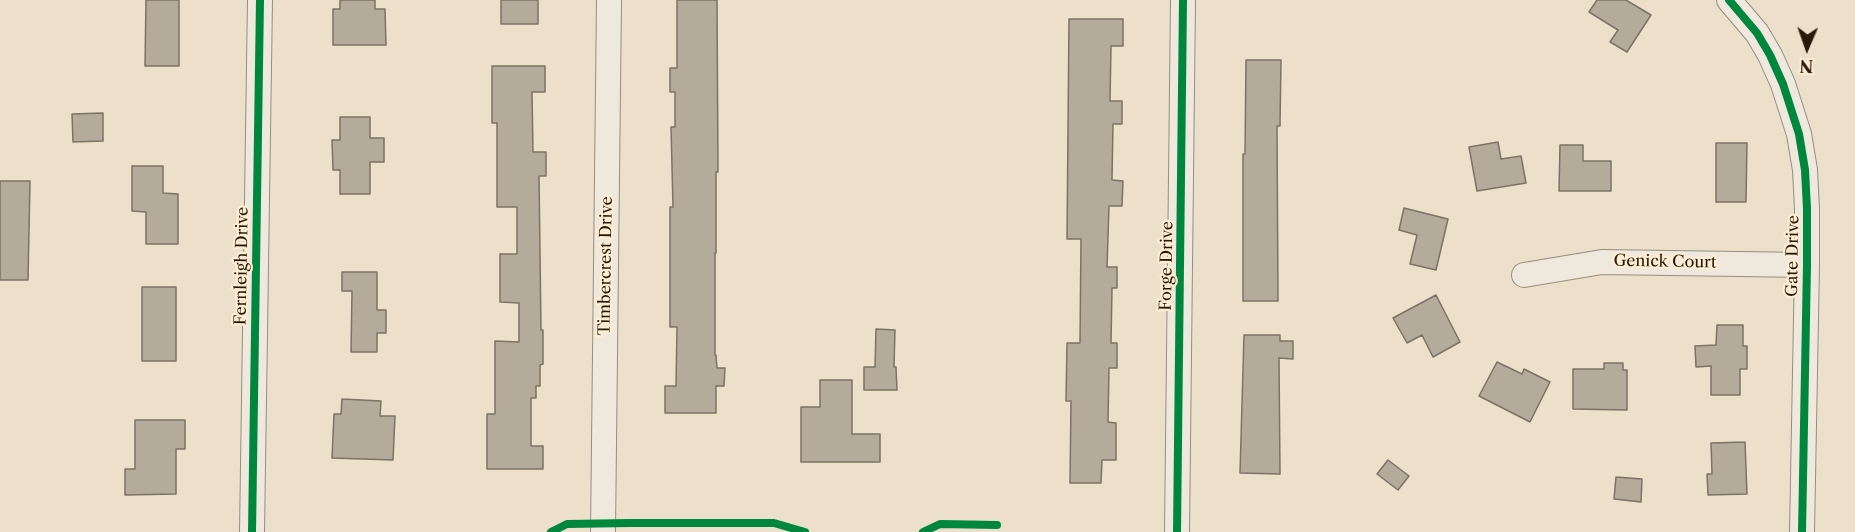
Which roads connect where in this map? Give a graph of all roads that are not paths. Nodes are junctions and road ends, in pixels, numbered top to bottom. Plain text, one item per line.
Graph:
1 (260, 0) edge
2 (609, 0) edge
3 (1183, 0) edge
4 (1737, 3) edge
5 (1808, 265) junction
6 (1524, 275) dead end
7 (252, 532) edge
8 (603, 532) edge
9 (1177, 532) edge
10 (1802, 532) edge

1 - 7 street, Fernleigh Drive
2 - 8 street, Timbercrest Drive
3 - 9 street, Forge Drive
4 - 5 street, Gate Drive
5 - 6 street, Genick Court
5 - 10 street, Gate Drive

